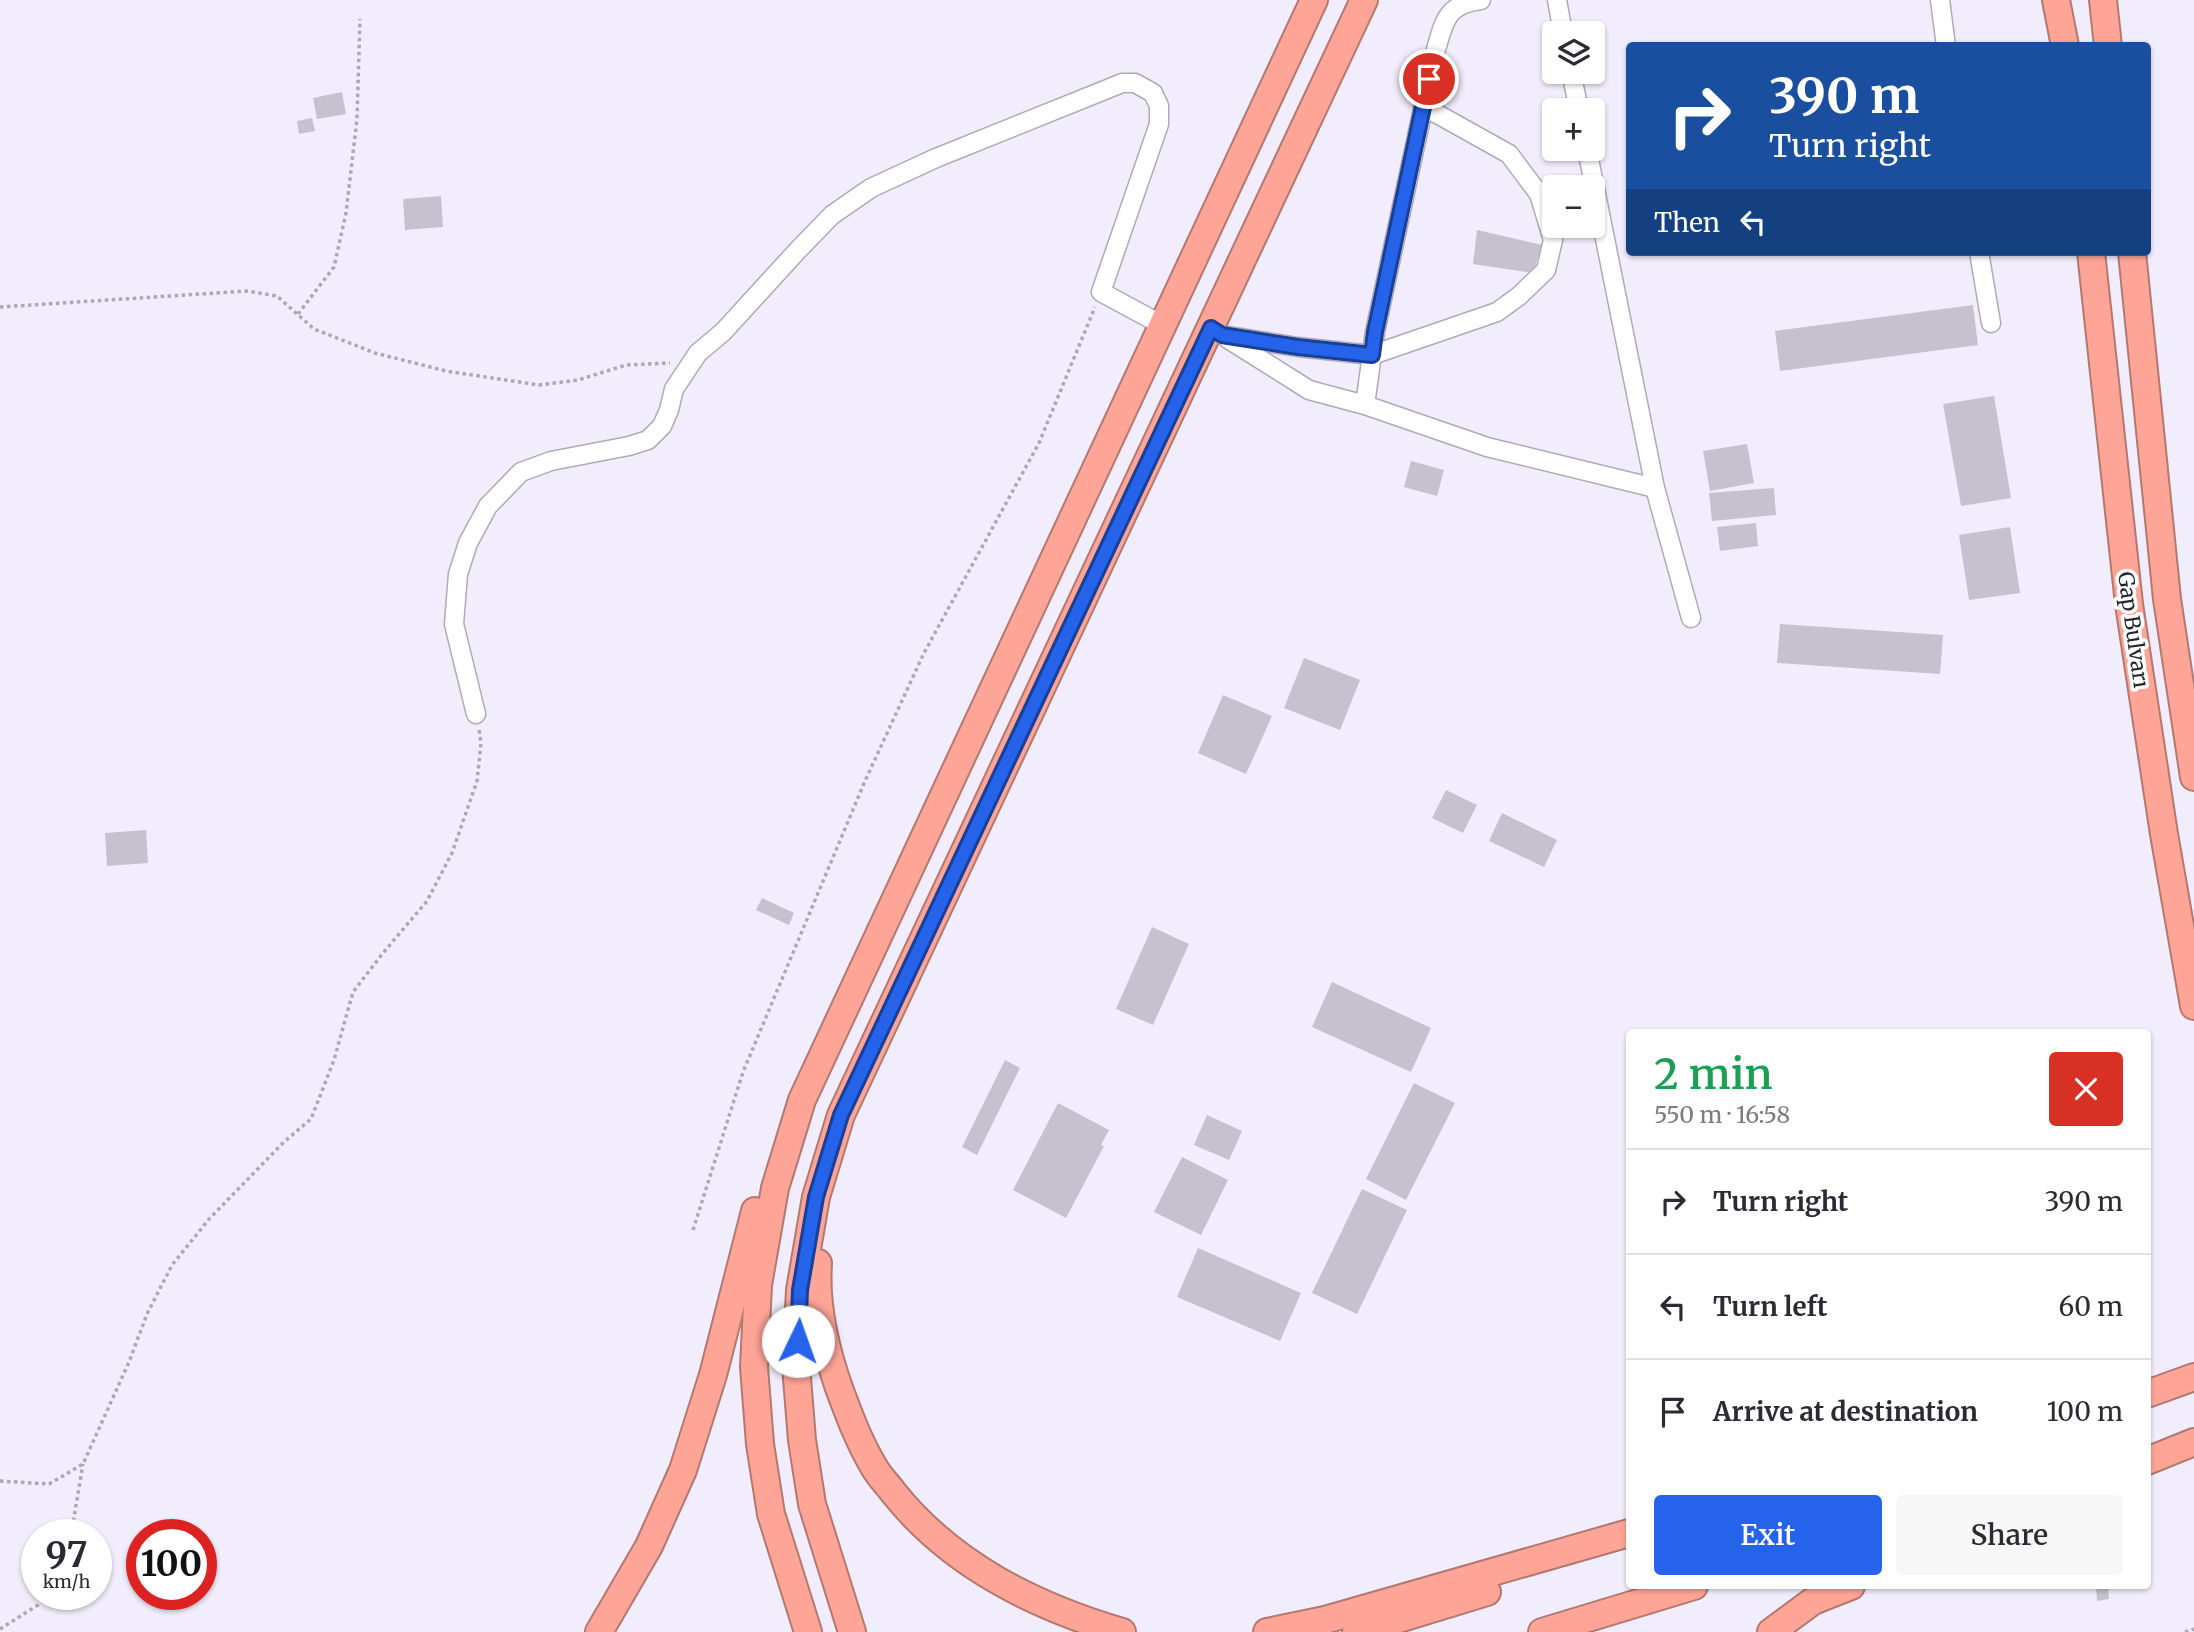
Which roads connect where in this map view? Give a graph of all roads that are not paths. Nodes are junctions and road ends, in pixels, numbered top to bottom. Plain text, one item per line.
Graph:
1 (1313, 0) edge
2 (1364, 0) edge
3 (1370, 0) edge
4 (1481, 0) edge
5 (1556, 0) edge
6 (1940, 0) edge
7 (2056, 0) edge
8 (2062, 0) edge
9 (2103, 0) edge
10 (2109, 0) edge
11 (1560, 21) edge
12 (1945, 42) edge
13 (2065, 42) edge
14 (2066, 42) edge
15 (2109, 42) edge
16 (2110, 42) edge
17 (1331, 72) junction
18 (1423, 106) junction
19 (1589, 161) edge
20 (1980, 256) edge
21 (2091, 256) edge
22 (2132, 256) edge
23 (1991, 323) dead end
24 (1163, 325) junction
25 (1216, 331) junction
26 (1372, 355) junction
27 (1365, 405) junction
28 (1655, 488) junction
29 (1691, 618) dead end
30 (476, 714) road end
31 (2194, 777) edge
32 (865, 964) junction
33 (903, 981) junction
34 (2194, 1006) edge
35 (2194, 1377) edge
36 (2152, 1392) edge
37 (2194, 1442) edge
38 (2151, 1459) edge
39 (1626, 1534) edge
40 (1626, 1550) edge
41 (1684, 1589) edge
42 (1843, 1589) edge
43 (599, 1632) edge
44 (808, 1632) edge
45 (852, 1632) edge
46 (1122, 1632) edge
47 (1267, 1632) edge
48 (1356, 1632) edge
49 (1542, 1632) edge
50 (1771, 1632) edge

1 - 24 highway
2 - 17 highway
3 - 17 highway
4 - 18 street
5 - 11 street
6 - 12 street
7 - 13 highway
8 - 14 highway
9 - 15 highway
10 - 16 highway
17 - 25 highway
18 - 26 street
18 - 26 street
19 - 28 street
20 - 23 street
21 - 34 highway, Gap Bulvarı
22 - 31 highway, Gap Bulvarı
24 - 30 street
24 - 32 highway
25 - 26 street
25 - 27 street
25 - 33 highway
26 - 27 street
27 - 28 street
28 - 29 street
32 - 43 highway
32 - 44 highway
33 - 45 highway
33 - 46 highway
35 - 36 highway
37 - 38 highway
39 - 47 highway
40 - 48 highway
41 - 49 highway
42 - 50 highway

